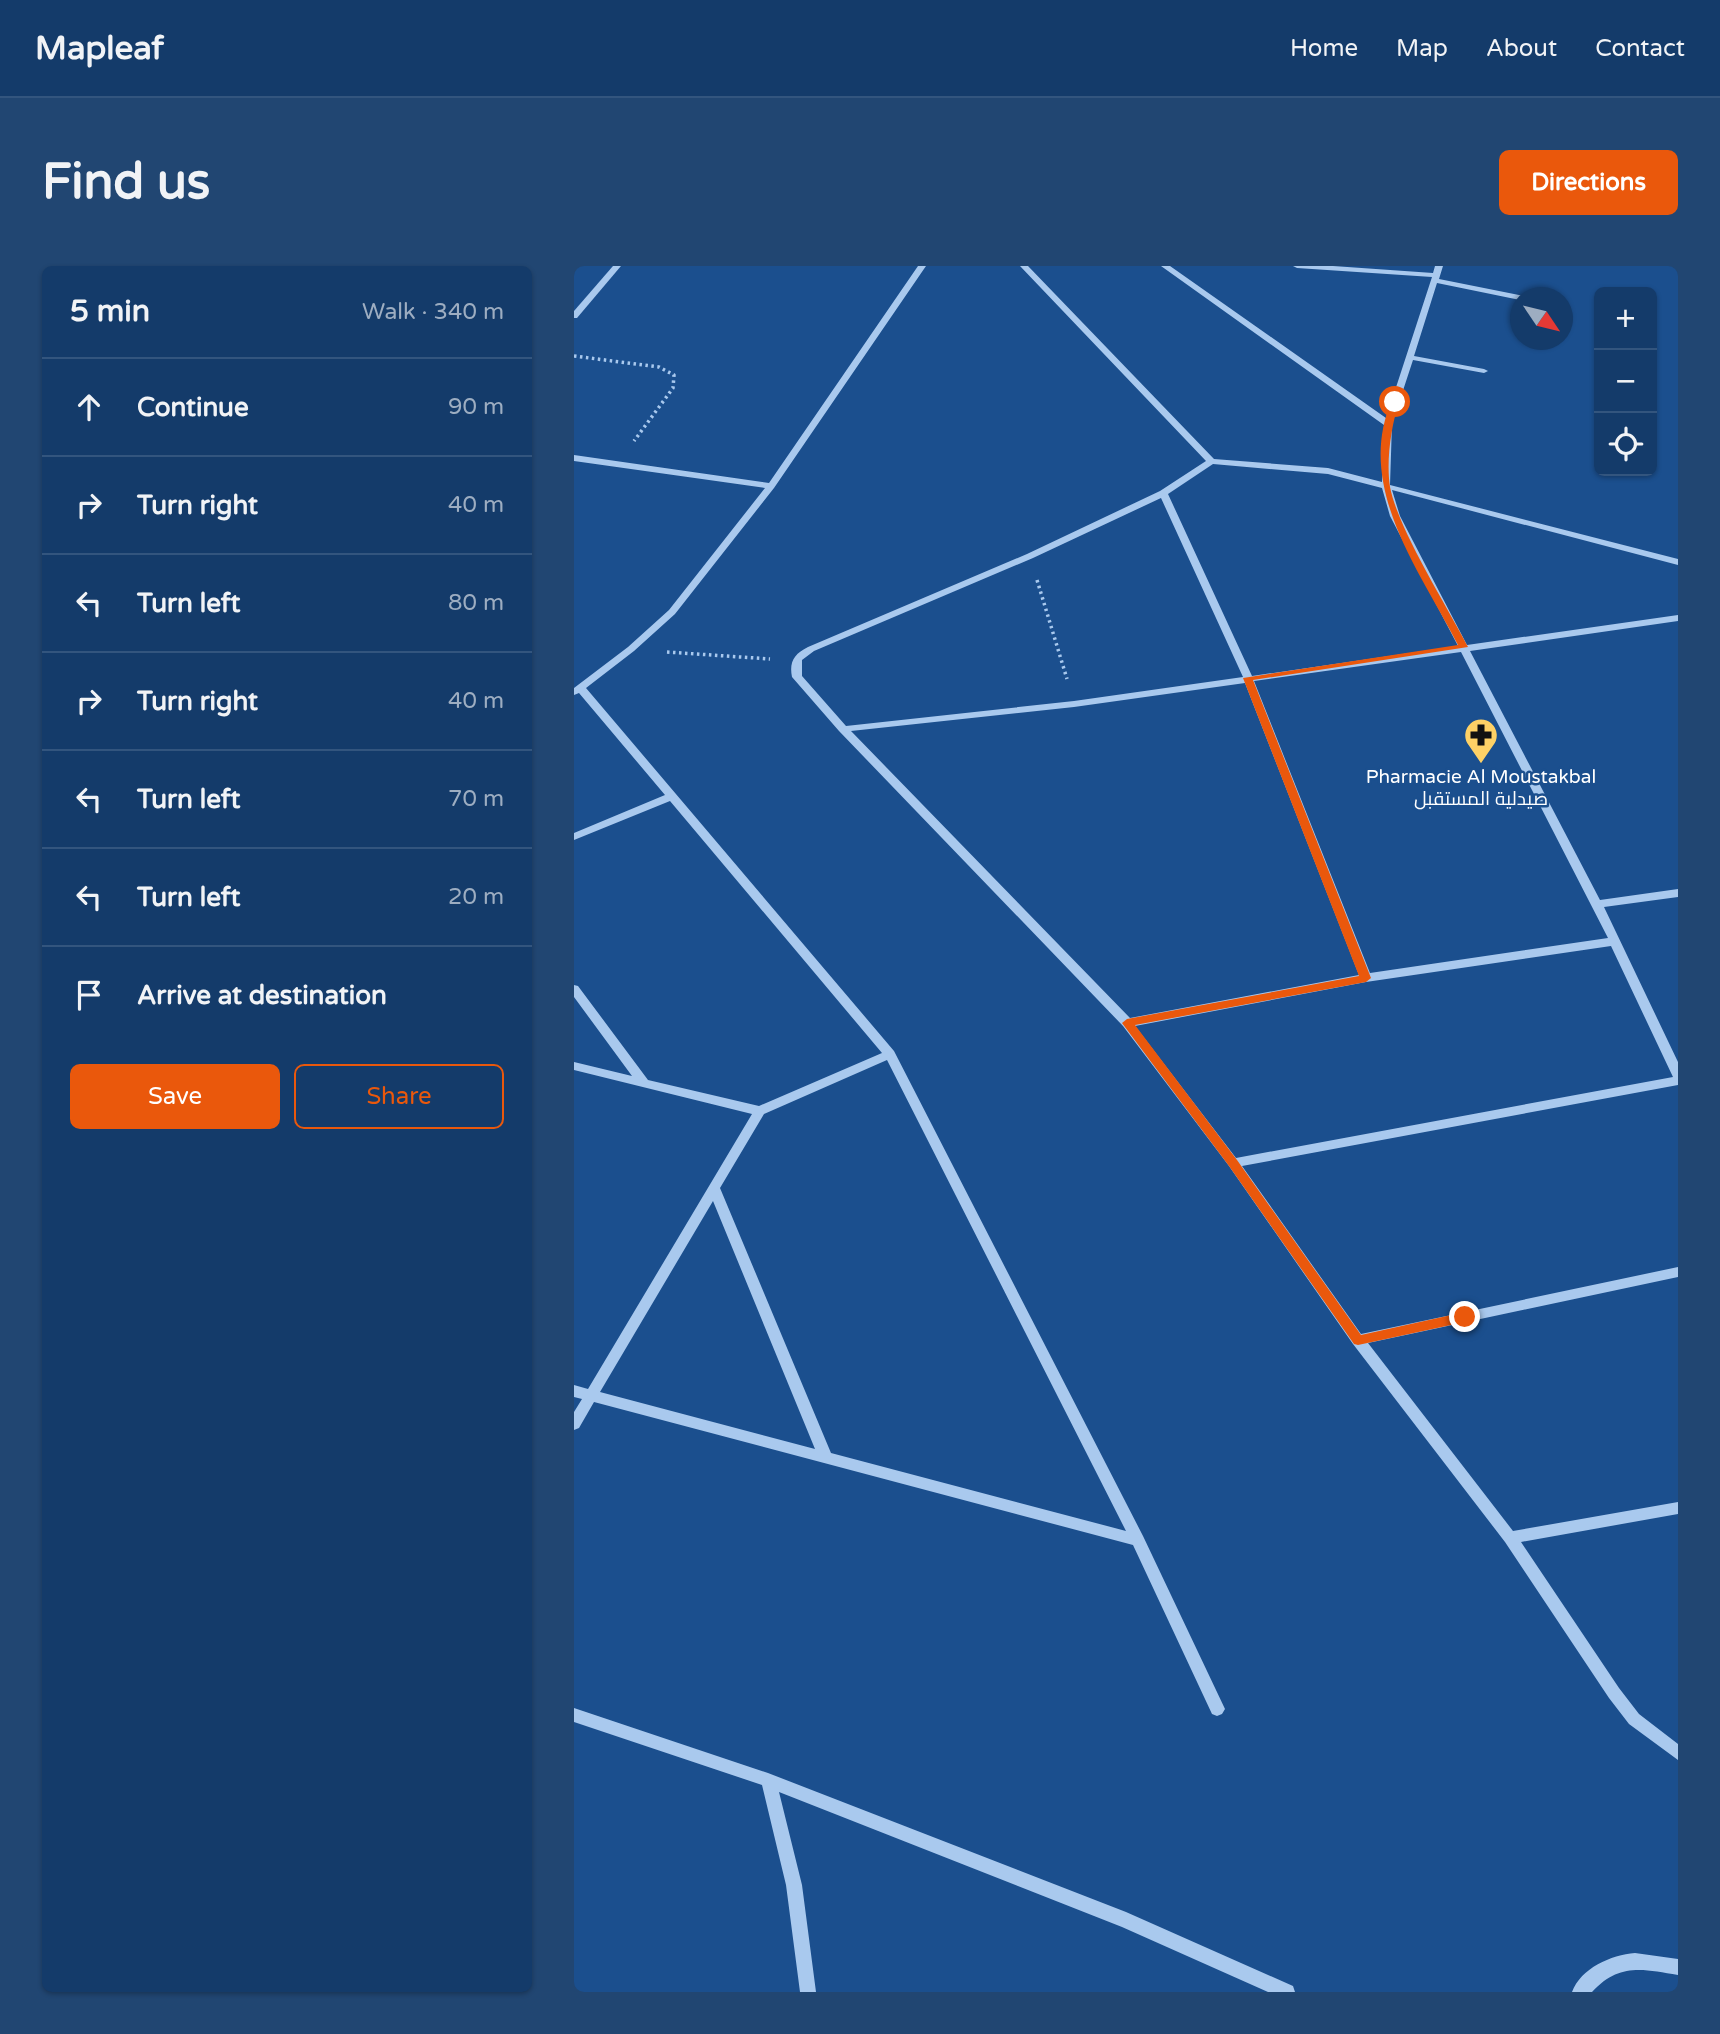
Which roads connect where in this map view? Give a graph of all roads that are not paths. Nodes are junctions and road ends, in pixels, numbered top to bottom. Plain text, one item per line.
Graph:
1 (617, 266) edge
2 (922, 266) edge
3 (1024, 266) edge
4 (1165, 266) edge
5 (1297, 266) edge
6 (1436, 273) edge
7 (1510, 295) edge
8 (574, 316) edge
9 (1409, 357) junction
10 (1484, 371) dead end
11 (1388, 424) junction
12 (574, 458) edge
13 (1211, 461) junction
14 (771, 486) junction
15 (1386, 486) junction
16 (1163, 493) junction
17 (1678, 562) edge
18 (1678, 618) edge
19 (1464, 647) junction
20 (1248, 678) junction
21 (578, 691) edge
22 (843, 729) junction
23 (672, 796) junction
24 (574, 837) edge
25 (1678, 893) edge
26 (1597, 904) junction
27 (1616, 942) junction
28 (1366, 978) junction
29 (574, 989) edge
30 (1127, 1023) junction
31 (890, 1054) junction
32 (574, 1066) edge
33 (1678, 1075) edge
34 (1678, 1081) edge
35 (644, 1083) junction
36 (760, 1111) junction
37 (1233, 1163) junction
38 (714, 1188) junction
39 (1678, 1272) edge
40 (1358, 1340) junction
41 (574, 1391) edge
42 (591, 1395) junction
43 (574, 1424) edge
44 (826, 1458) junction
45 (1678, 1508) edge
46 (1510, 1538) junction
47 (1138, 1540) junction
48 (1217, 1709) dead end
49 (574, 1714) edge
50 (1678, 1753) edge
51 (768, 1780) junction
52 (1678, 1967) edge
53 (808, 1992) edge
54 (1287, 1992) edge
55 (1580, 1992) edge

1 - 8 street
2 - 14 street
3 - 13 street
4 - 11 street
5 - 6 street
6 - 7 street
6 - 9 street
9 - 10 street
9 - 11 street
11 - 15 street
12 - 14 street
13 - 15 street
13 - 16 street
14 - 21 street
15 - 17 street
15 - 19 street
16 - 20 street
16 - 22 street
18 - 19 street
19 - 20 street
19 - 26 street
20 - 22 street
20 - 28 street
21 - 23 street
22 - 30 street
23 - 24 street
23 - 31 street
25 - 26 street
26 - 27 street
27 - 28 street
27 - 33 street
28 - 30 street
29 - 35 street
30 - 37 street
31 - 36 street
31 - 47 street
32 - 35 street
34 - 37 street
35 - 36 street
36 - 38 street
37 - 40 street
38 - 42 street
38 - 44 street
39 - 40 street
40 - 46 street
41 - 42 street
42 - 43 street
42 - 44 street
44 - 47 street
45 - 46 street
46 - 50 street
47 - 48 street
49 - 51 street
51 - 53 street
51 - 54 street
52 - 55 street

